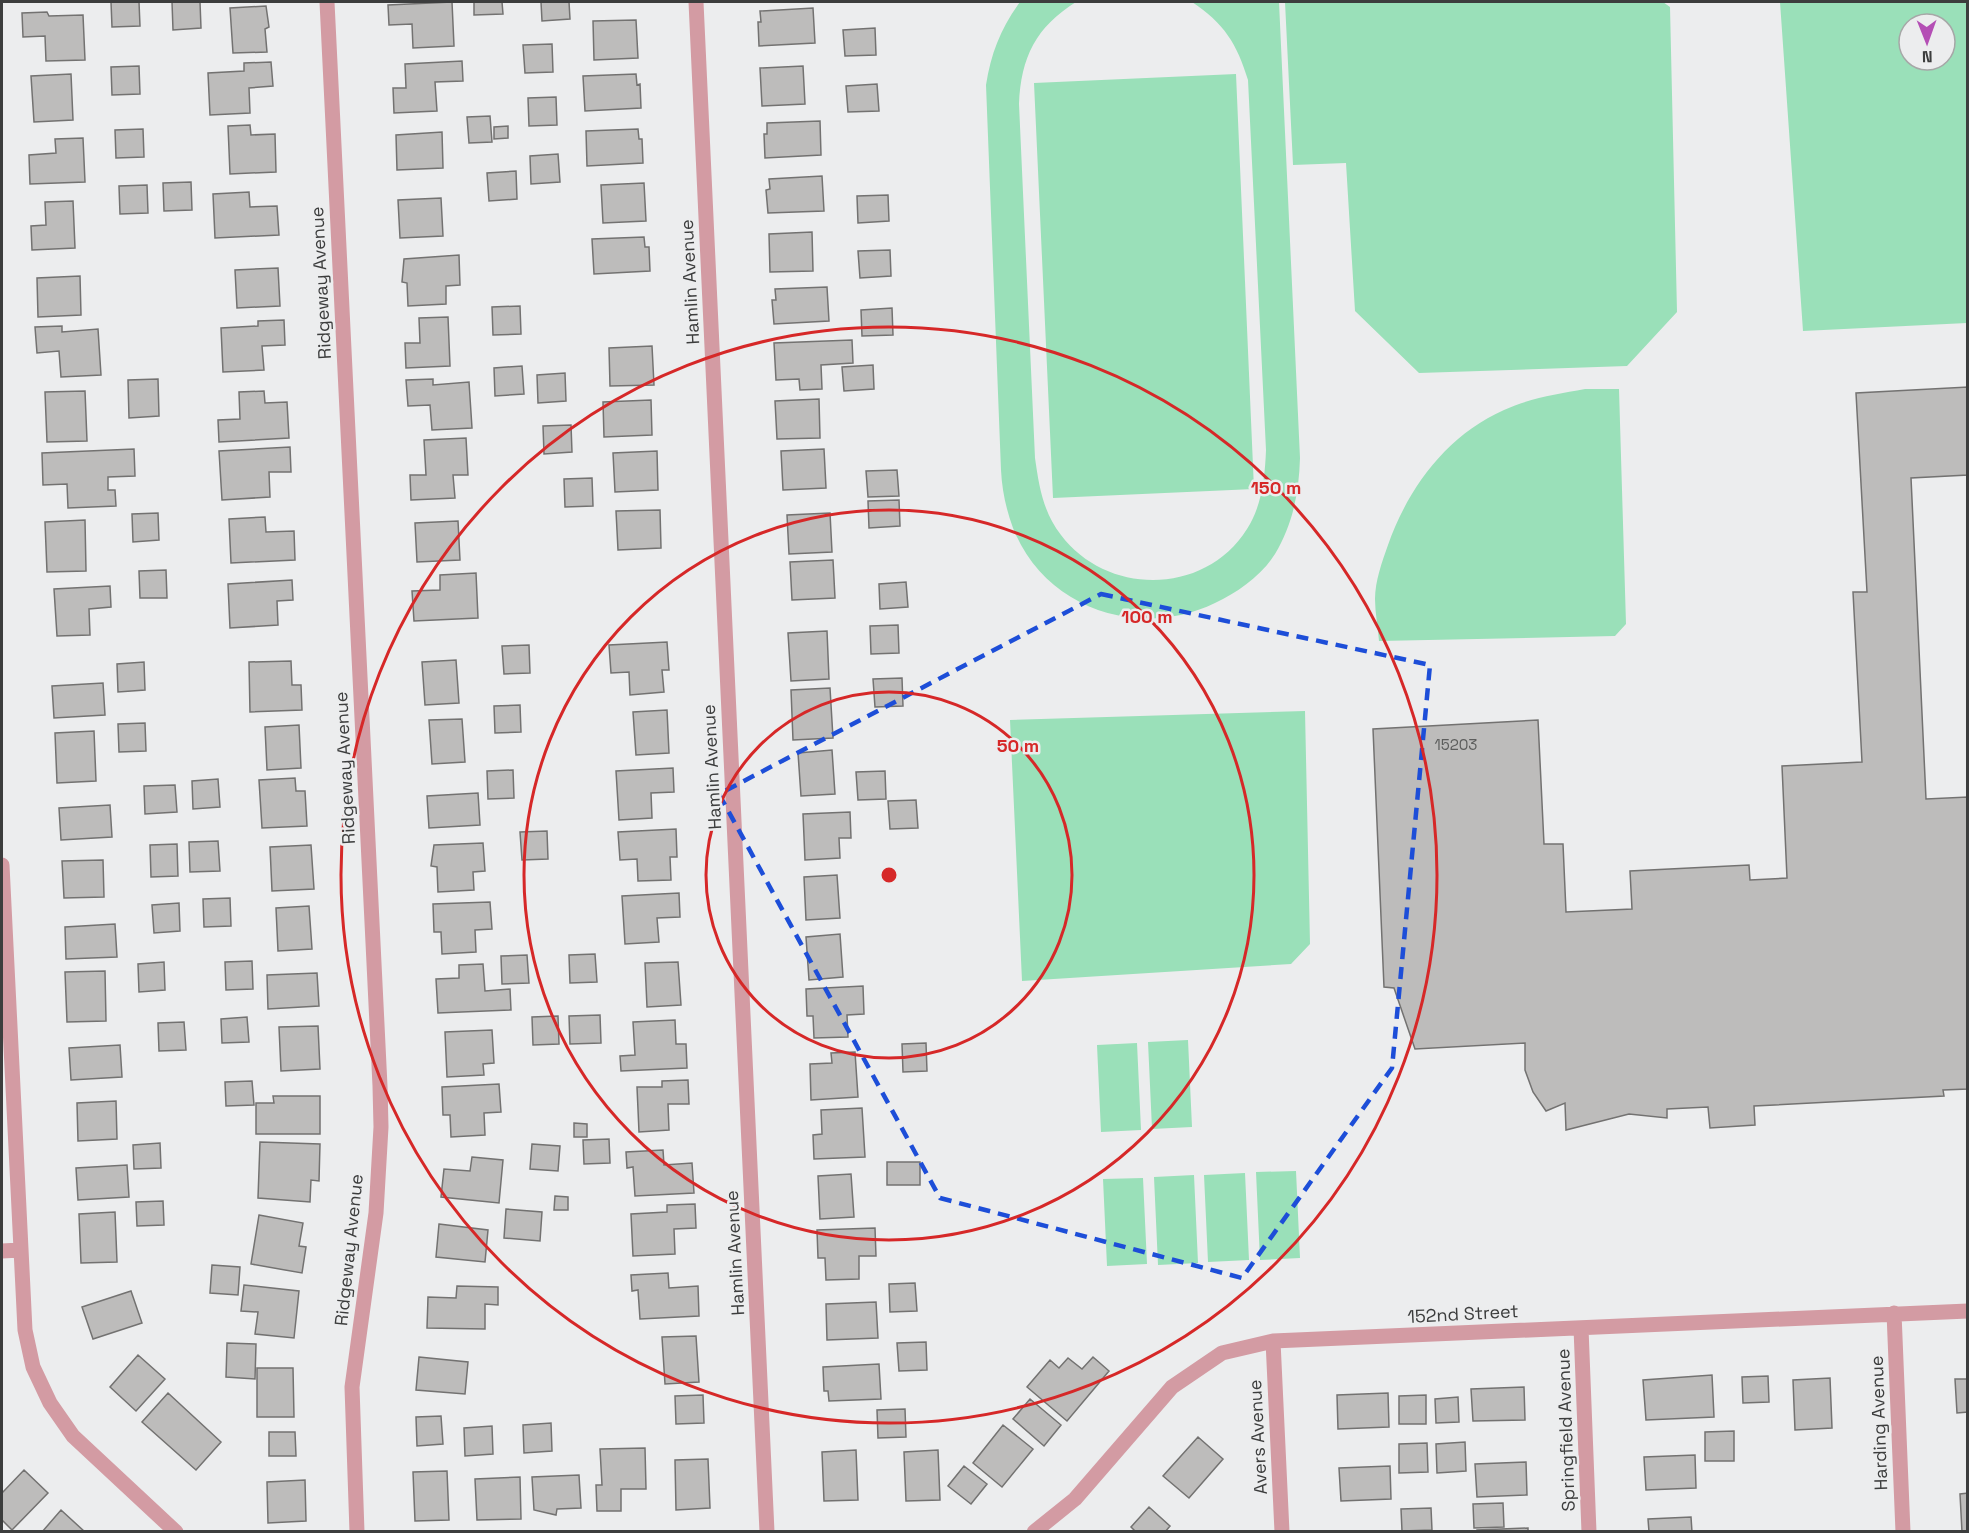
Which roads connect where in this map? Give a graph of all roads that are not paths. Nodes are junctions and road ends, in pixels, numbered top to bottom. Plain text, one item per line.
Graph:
1 (327, 2) edge
2 (696, 2) edge
3 (2, 865) edge
4 (20, 1250) junction
5 (2, 1251) edge
6 (1968, 1311) edge
7 (1894, 1313) junction
8 (1581, 1328) junction
9 (1273, 1341) junction
10 (176, 1532) edge
11 (357, 1532) edge
12 (767, 1532) edge
13 (1034, 1532) edge
14 (1282, 1532) edge
15 (1589, 1532) edge
16 (1903, 1532) edge

1 - 11 street, Ridgeway Avenue
2 - 12 street, Hamlin Avenue
3 - 4 street
4 - 5 street
4 - 10 street
6 - 7 street, 152nd Street
7 - 8 street, 152nd Street
7 - 16 street, Harding Avenue
8 - 9 street, 152nd Street
8 - 15 street, Springfield Avenue
9 - 13 street, 152nd Street
9 - 14 street, Avers Avenue

